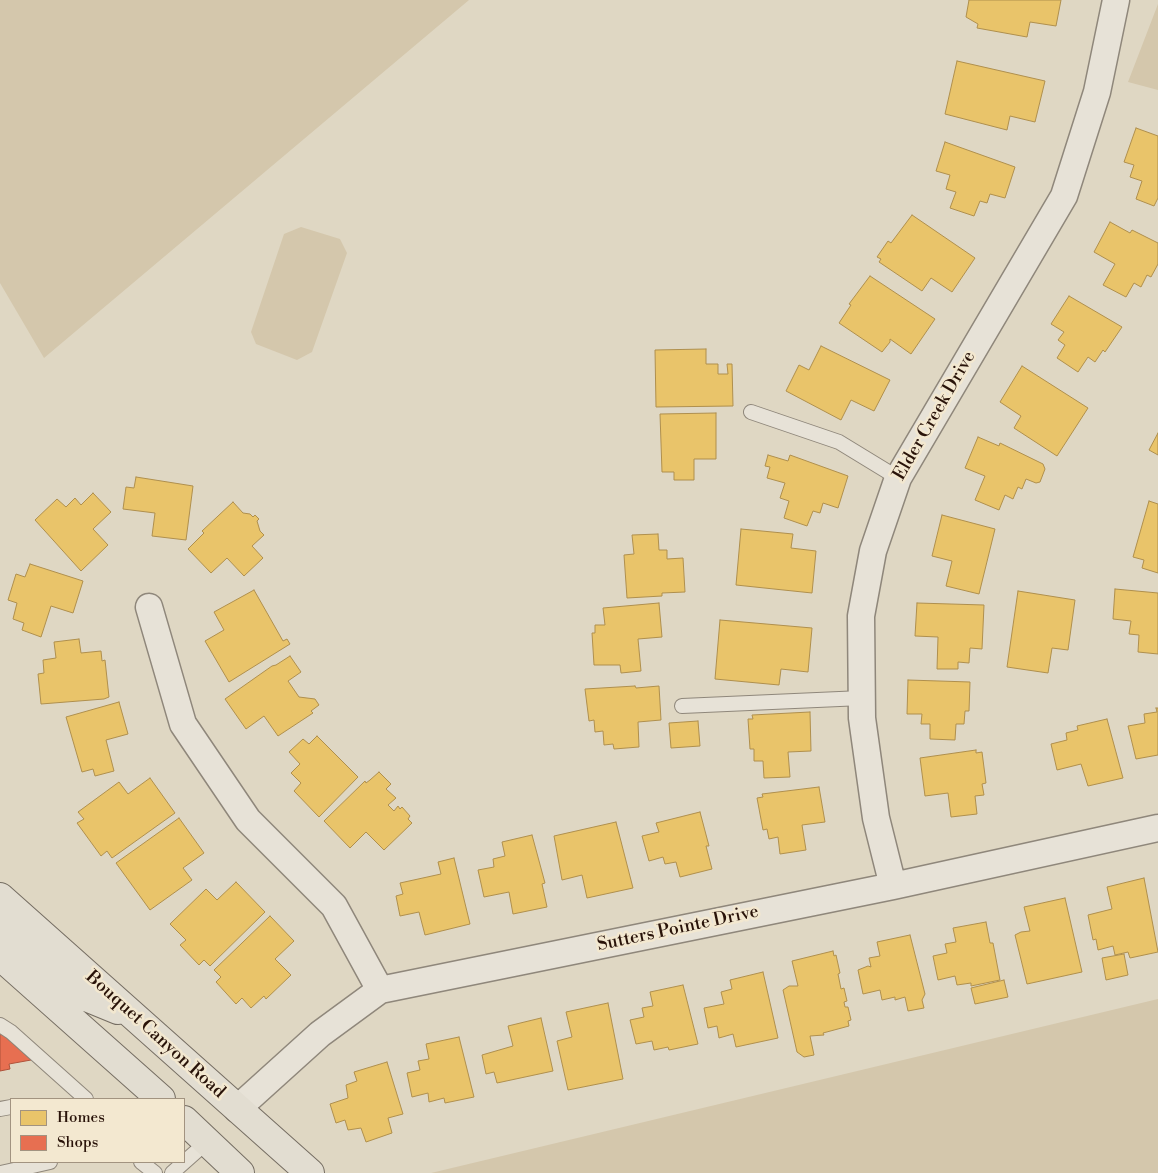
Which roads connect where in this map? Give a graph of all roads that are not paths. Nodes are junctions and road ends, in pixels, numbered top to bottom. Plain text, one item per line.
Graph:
1 (1116, 0) edge
2 (751, 412) dead end
3 (898, 478) junction
4 (149, 606) dead end
5 (862, 698) junction
6 (682, 706) dead end
7 (1158, 828) edge
8 (893, 886) junction
9 (0, 897) edge
10 (0, 925) edge
11 (0, 956) edge
12 (380, 990) junction
13 (135, 1017) junction
14 (0, 1025) edge
15 (85, 1098) edge
16 (160, 1098) edge
17 (237, 1109) junction
18 (185, 1121) edge
19 (208, 1141) junction
20 (185, 1161) edge
21 (46, 1163) edge
22 (142, 1163) edge
23 (183, 1163) edge
24 (1, 1173) edge
25 (155, 1173) edge
26 (172, 1173) edge
27 (240, 1173) edge
28 (310, 1173) edge

1 - 3 street, Elder Creek Drive
2 - 3 lane
3 - 5 street, Elder Creek Drive
4 - 12 street
5 - 6 lane
5 - 8 street, Elder Creek Drive
7 - 8 street, Sutters Pointe Drive
8 - 12 street, Sutters Pointe Drive
9 - 13 main road, Bouquet Canyon Road
10 - 13 main road
11 - 16 main road
12 - 17 street, Sutters Pointe Drive
13 - 17 main road, Bouquet Canyon Road
14 - 15 lane
17 - 19 main road
17 - 28 main road, Bouquet Canyon Road
18 - 19 main road
19 - 20 lane
19 - 27 main road
21 - 24 lane
22 - 25 lane
23 - 26 lane

